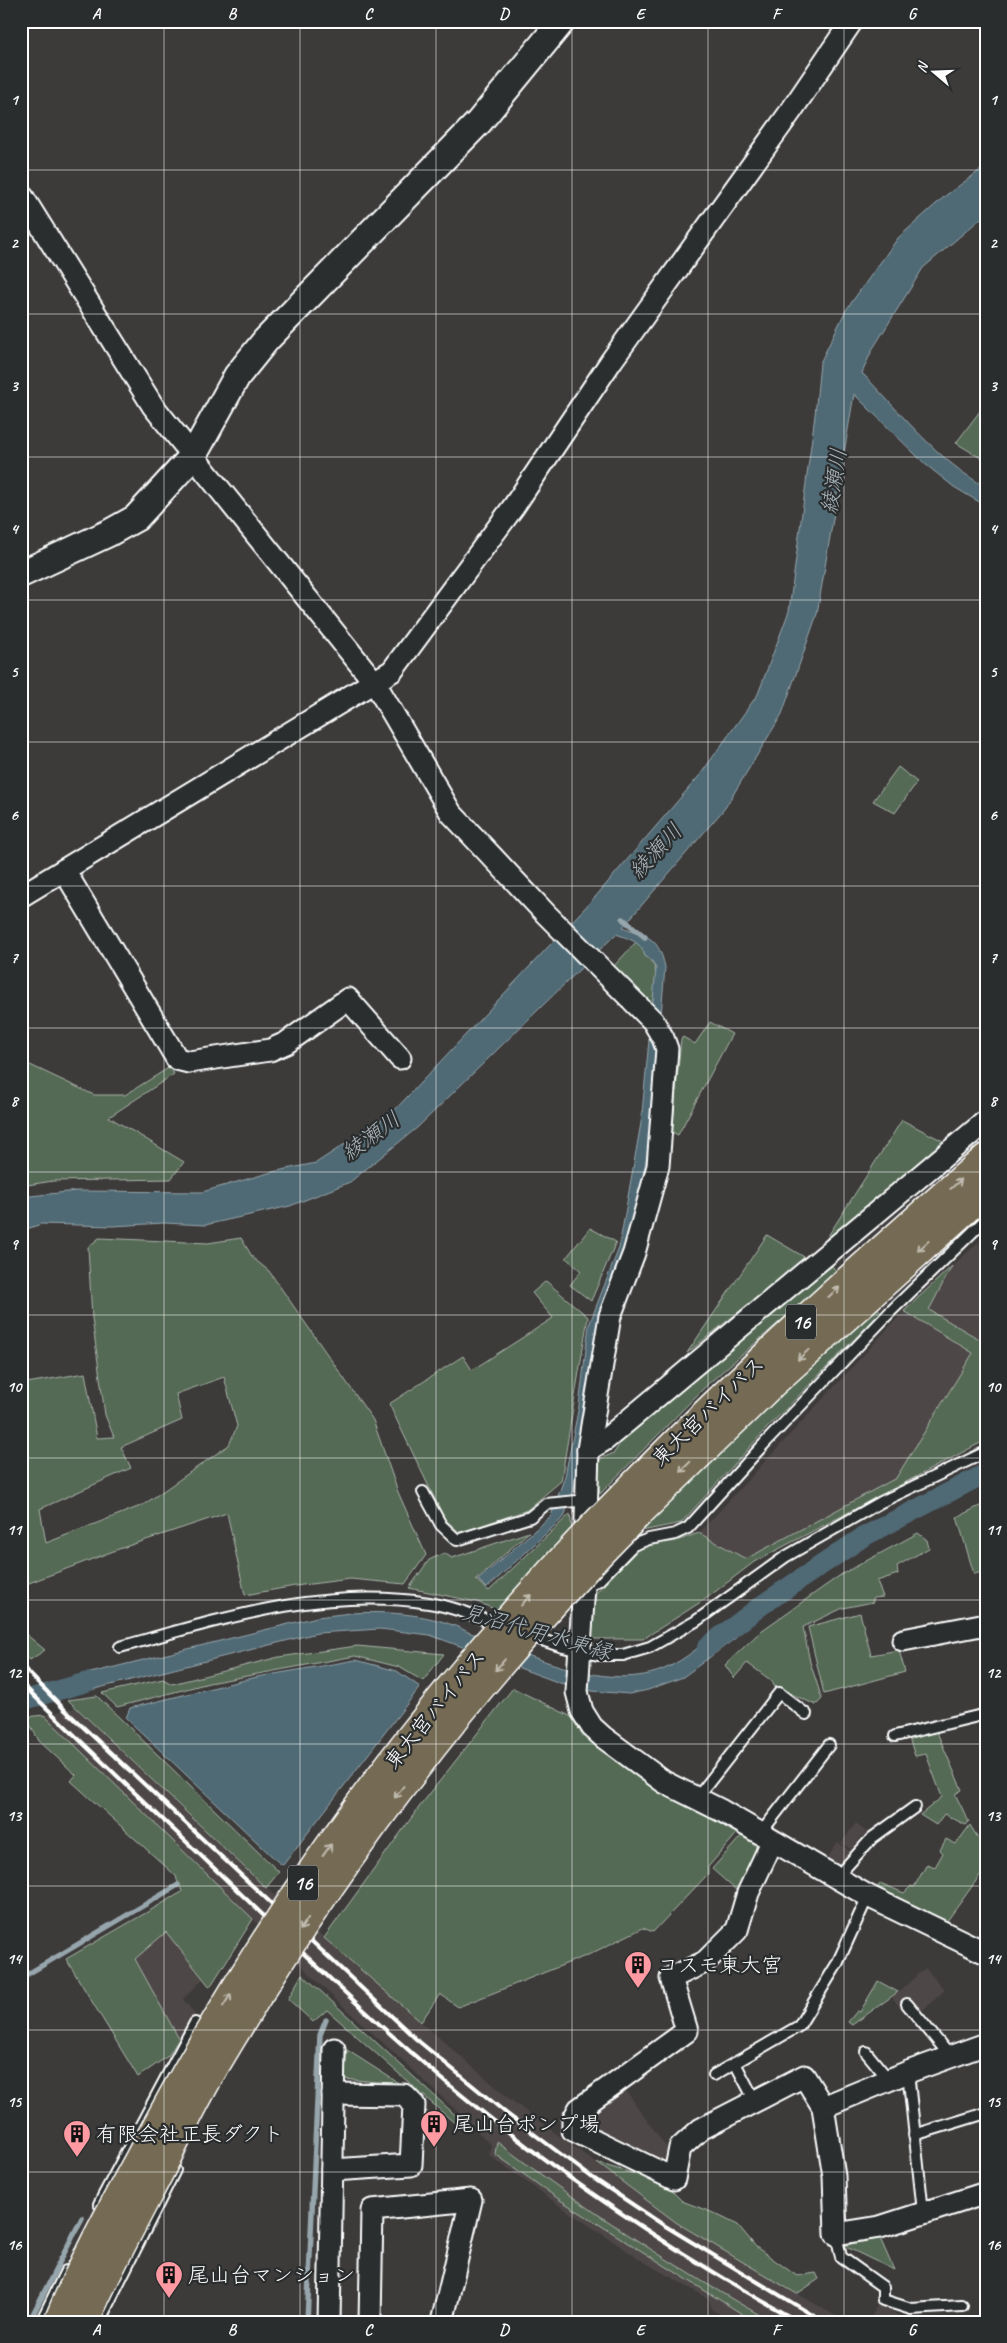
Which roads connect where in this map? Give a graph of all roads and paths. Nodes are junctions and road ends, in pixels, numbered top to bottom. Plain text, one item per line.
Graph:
1 (562, 21) edge
2 (852, 21) edge
3 (21, 194) edge
4 (193, 456) junction
5 (21, 574) edge
6 (375, 683) junction
7 (64, 870) junction
8 (21, 896) edge
9 (400, 1058) dead end
10 (986, 1121) edge
11 (986, 1158) edge
12 (986, 1190) edge
13 (986, 1219) edge
14 (588, 1450) junction
15 (986, 1452) edge
16 (423, 1492) dead end
17 (581, 1498) junction
18 (631, 1504) junction
19 (584, 1586) junction
20 (986, 1624) edge
21 (903, 1640) dead end
22 (120, 1647) dead end
23 (580, 1657) junction
24 (806, 1714) dead end
25 (986, 1714) edge
26 (895, 1736) dead end
27 (829, 1745) dead end
28 (696, 1799) junction
29 (916, 1807) dead end
30 (766, 1838) junction
31 (836, 1878) junction
32 (868, 1896) junction
33 (986, 1953) edge
34 (907, 2004) dead end
35 (986, 2044) edge
36 (334, 2049) dead end
37 (866, 2052) dead end
38 (951, 2057) junction
39 (232, 2061) dead end
40 (735, 2062) junction
41 (714, 2075) dead end
42 (898, 2076) junction
43 (333, 2094) junction
44 (755, 2100) junction
45 (823, 2107) junction
46 (202, 2112) dead end
47 (986, 2113) edge
48 (914, 2135) junction
49 (185, 2146) dead end
50 (178, 2164) dead end
51 (332, 2170) junction
52 (986, 2192) edge
53 (95, 2212) dead end
54 (923, 2212) junction
55 (836, 2234) junction
56 (70, 2263) dead end
57 (962, 2306) dead end
58 (41, 2322) edge
59 (58, 2322) edge
60 (84, 2322) edge
61 (99, 2322) edge
62 (329, 2322) edge
63 (370, 2322) edge
64 (442, 2322) edge

1 - 4 street
2 - 6 street
3 - 4 street
4 - 5 street
4 - 6 street
6 - 7 street
6 - 14 street
7 - 8 street
7 - 9 street
10 - 14 street
18 -> 11 highway, 東大宮バイパス / 16
12 -> 18 highway, 東大宮バイパス / 16
13 - 19 lane
14 - 17 street
15 - 23 lane
16 - 17 lane
17 - 19 street
59 -> 18 highway, 東大宮バイパス / 16, bridge
18 -> 60 highway, 東大宮バイパス / 16, bridge
19 - 23 street
20 - 21 street
22 - 23 lane
23 - 28 street
24 - 28 lane
25 - 26 lane
27 - 30 lane
28 - 30 street
29 - 31 lane
30 - 31 street
30 - 44 street
31 - 32 street
32 - 33 street
32 - 40 lane
34 - 38 lane
35 - 38 street
36 - 43 street
37 - 42 lane
38 - 42 street
39 - 53 lane
40 - 41 lane
40 - 44 lane
42 - 45 street
42 - 48 lane
43 - 51 street
43 - 51 street
44 - 45 street
45 - 55 street
46 - 49 lane
47 - 48 lane
48 - 54 lane
50 - 61 lane
51 - 62 street
52 - 54 street
54 - 55 street
55 - 57 lane
56 - 58 lane
63 - 64 street

